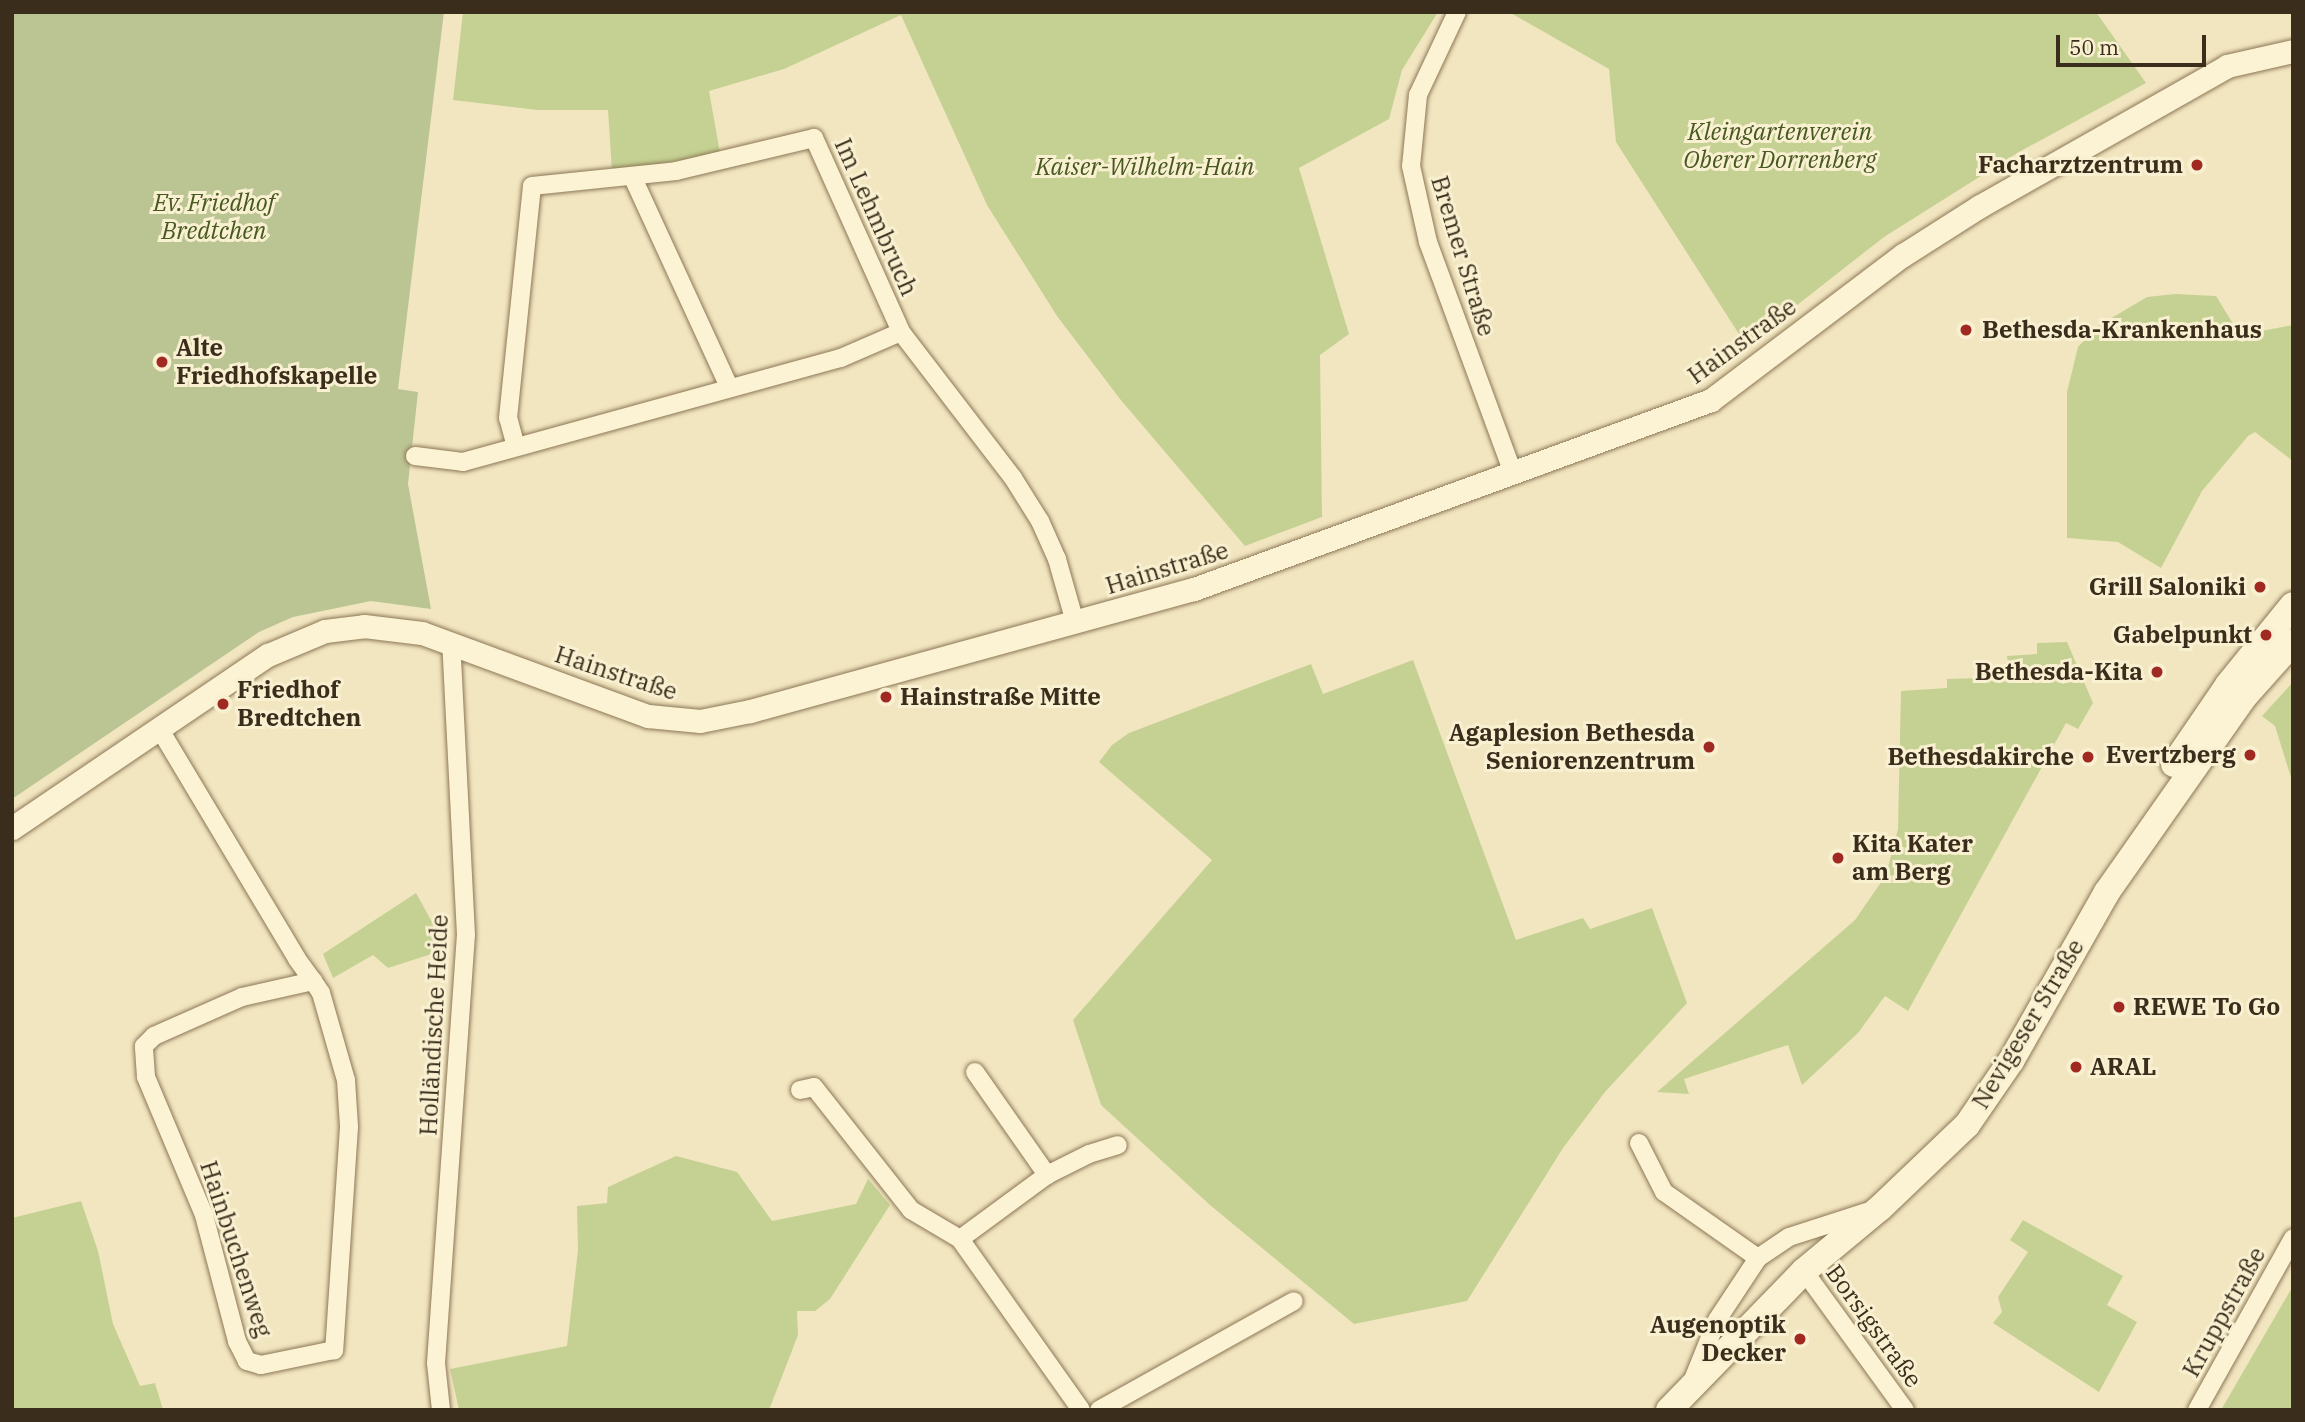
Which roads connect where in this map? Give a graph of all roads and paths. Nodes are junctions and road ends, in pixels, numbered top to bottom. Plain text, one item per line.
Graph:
1 (1457, 12) edge
2 (2293, 51) edge
3 (633, 178) junction
4 (901, 332) junction
5 (729, 387) junction
6 (516, 447) junction
7 (415, 456) dead end
8 (1513, 473) junction
9 (2293, 605) edge
10 (1075, 622) junction
11 (451, 642) junction
12 (2293, 642) edge
13 (159, 728) junction
14 (12, 828) edge
15 (2107, 892) junction
16 (313, 981) junction
17 (975, 1072) dead end
18 (800, 1090) dead end
19 (1639, 1143) dead end
20 (1118, 1145) dead end
21 (1047, 1175) junction
22 (1881, 1208) junction
23 (2293, 1238) edge
24 (960, 1239) junction
25 (1758, 1258) junction
26 (1804, 1271) junction
27 (1294, 1301) dead end
28 (1690, 1388) junction
29 (441, 1410) edge
30 (1081, 1410) edge
31 (1099, 1410) edge
32 (1669, 1410) edge
33 (1905, 1410) edge
34 (2197, 1410) edge

1 - 8 street, Bremer Straße
2 - 8 street, Hainstraße
3 - 4 street, Im Lehmbruch
3 - 5 street
3 - 6 street, Im Lehmbruch
4 - 5 street, Im Lehmbruch
4 - 10 street, Im Lehmbruch
5 - 6 street, Im Lehmbruch
6 - 7 street, Im Lehmbruch
8 - 10 street, Hainstraße
9 - 15 main road, Nevigeser Straße
10 - 11 street, Hainstraße
11 - 13 street, Hainstraße
11 - 29 street, Holländische Heide
12 - 15 main road, Nevigeser Straße
13 - 14 street, Hainstraße
13 - 16 street, Hainbuchenweg
15 - 22 main road, Nevigeser Straße
16 - 16 street, Hainbuchenweg
17 - 21 street
18 - 24 street
19 - 25 street
20 - 21 street
21 - 24 street
22 - 25 street, Nevigeser Straße
22 - 26 main road, Nevigeser Straße
23 - 34 street, Kruppstraße
24 - 30 street
25 - 28 street, Nevigeser Straße
26 - 28 main road, Nevigeser Straße
26 - 33 street, Borsigstraße
27 - 31 street
28 - 32 main road, Nevigeser Straße

